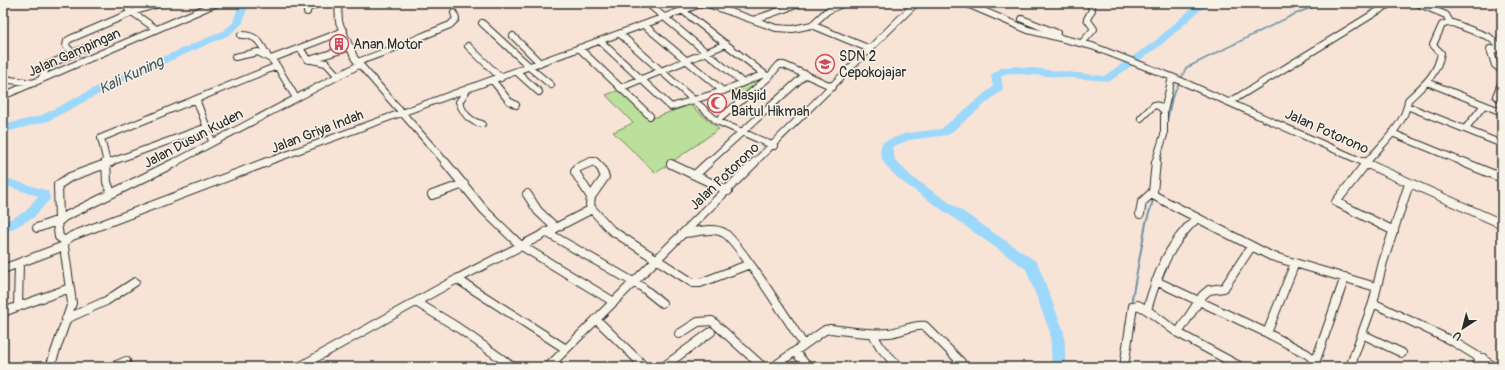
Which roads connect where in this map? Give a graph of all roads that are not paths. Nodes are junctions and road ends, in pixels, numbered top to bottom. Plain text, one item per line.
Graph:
1 (129, 3) edge
2 (161, 3) edge
3 (217, 3) edge
4 (319, 3) edge
5 (338, 3) edge
6 (647, 3) edge
7 (704, 3) edge
8 (793, 3) edge
9 (844, 3) edge
10 (916, 3) edge
11 (965, 3) edge
12 (1090, 3) edge
13 (1391, 3) edge
14 (1417, 3) edge
15 (974, 5) edge
16 (683, 11) junction
17 (134, 12) junction
18 (307, 12) dead end
19 (454, 13) dead end
20 (663, 18) junction
21 (1022, 19) dead end
22 (753, 20) junction
23 (1450, 22) junction
24 (482, 23) dead end
25 (644, 25) junction
26 (812, 25) junction
27 (156, 29) junction
28 (344, 31) junction
29 (620, 34) junction
30 (241, 35) dead end
31 (513, 36) dead end
32 (600, 41) junction
33 (1083, 42) junction
34 (726, 44) junction
35 (468, 46) dead end
36 (351, 47) junction
37 (85, 48) dead end
38 (300, 48) junction
39 (580, 49) junction
40 (870, 49) junction
41 (1502, 49) edge
42 (73, 53) junction
43 (706, 53) junction
44 (236, 57) dead end
45 (269, 57) junction
46 (308, 60) junction
47 (686, 60) junction
48 (358, 63) junction
49 (540, 63) junction
50 (277, 66) junction
51 (530, 67) junction
52 (662, 70) junction
53 (1502, 71) edge
54 (517, 72) junction
55 (806, 74) junction
56 (3, 76) edge
57 (338, 76) junction
58 (766, 76) junction
59 (502, 78) junction
60 (1174, 78) junction
61 (42, 79) junction
62 (642, 79) junction
63 (493, 81) junction
64 (1502, 81) edge
65 (742, 82) junction
66 (1427, 82) junction
67 (34, 83) junction
68 (551, 85) dead end
69 (833, 87) junction
70 (620, 88) junction
71 (467, 90) junction
72 (723, 91) junction
73 (539, 92) dead end
74 (3, 96) edge
75 (296, 98) junction
76 (196, 99) junction
77 (1502, 100) edge
78 (696, 101) junction
79 (1230, 102) junction
80 (516, 105) dead end
81 (1484, 105) junction
82 (1407, 106) junction
83 (1164, 111) junction
84 (1502, 112) edge
85 (402, 114) junction
86 (650, 116) dead end
87 (1141, 118) dead end
88 (717, 121) junction
89 (482, 124) dead end
90 (207, 127) junction
91 (1465, 129) junction
92 (742, 132) junction
93 (1392, 133) junction
94 (212, 141) junction
95 (1502, 144) edge
96 (774, 146) junction
97 (1366, 163) junction
98 (671, 164) dead end
99 (105, 165) junction
100 (695, 175) junction
101 (1502, 178) edge
102 (464, 184) junction
103 (1409, 184) junction
104 (728, 191) junction
105 (111, 193) junction
106 (527, 194) dead end
107 (432, 195) dead end
108 (1153, 195) junction
109 (591, 197) junction
110 (592, 210) junction
111 (1140, 214) dead end
112 (1198, 218) junction
113 (59, 220) junction
114 (1502, 224) edge
115 (37, 228) dead end
116 (556, 228) junction
117 (1394, 231) junction
118 (546, 232) junction
119 (685, 233) junction
120 (64, 243) junction
121 (520, 246) junction
122 (1251, 246) junction
123 (657, 259) junction
124 (19, 263) junction
125 (1295, 263) junction
126 (750, 264) junction
127 (3, 269) edge
128 (1345, 277) junction
129 (457, 279) junction
130 (1156, 281) junction
131 (135, 282) dead end
132 (635, 283) junction
133 (1376, 287) junction
134 (70, 288) junction
135 (416, 302) junction
136 (614, 302) junction
137 (1199, 302) junction
138 (662, 303) dead end
139 (1373, 303) junction
140 (18, 307) junction
141 (1147, 310) junction
142 (3, 312) edge
143 (66, 319) junction
144 (596, 319) junction
145 (711, 332) dead end
146 (1178, 333) junction
147 (1267, 333) junction
148 (679, 334) dead end
149 (1362, 334) junction
150 (875, 338) dead end
151 (804, 345) junction
152 (566, 349) junction
153 (795, 352) junction
154 (1402, 354) dead end
155 (1483, 358) junction
156 (126, 361) dead end
157 (3, 365) edge
158 (1316, 365) edge
159 (48, 366) edge
160 (10, 367) edge
161 (112, 367) edge
162 (300, 367) edge
163 (513, 367) edge
164 (548, 367) edge
165 (645, 367) edge
166 (663, 367) edge
167 (763, 367) edge
168 (773, 367) edge
169 (808, 367) edge
170 (898, 367) edge
171 (961, 367) edge
172 (1124, 367) edge
173 (1241, 367) edge
174 (1350, 367) edge
175 (1474, 367) edge
176 (1495, 367) edge

1 - 17 street
2 - 17 street
3 - 27 street, Jalan Gampingan
4 - 18 street
5 - 28 street
6 - 20 street
7 - 16 street, Jalan Griya Indah
7 - 22 street
8 - 22 street
9 - 26 street
10 - 40 street, Jalan Potorono
11 - 15 street
12 - 33 street
13 - 79 street
14 - 23 street
15 - 33 street
16 - 20 street, Jalan Griya Indah
16 - 34 street
17 - 27 street
17 - 42 street
19 - 48 street, Jalan Dusun Kuden
20 - 25 street, Jalan Griya Indah
20 - 43 street
21 - 33 street
22 - 26 street
23 - 41 street
23 - 66 street
24 - 51 street
25 - 29 street, Jalan Griya Indah
25 - 47 street
26 - 40 street
27 - 61 street, Jalan Gampingan
28 - 36 street
28 - 38 street
29 - 32 street, Jalan Griya Indah
29 - 52 street
30 - 45 street
31 - 49 street
32 - 39 street, Jalan Griya Indah
32 - 62 street
33 - 60 street, Jalan Potorono
34 - 43 street
34 - 58 street
35 - 59 street
36 - 46 street
36 - 48 street
37 - 42 street
38 - 45 street
38 - 46 street
39 - 49 street, Jalan Griya Indah
39 - 70 street
40 - 69 street, Jalan Potorono
41 - 53 street
42 - 61 street
43 - 47 street
43 - 65 street
44 - 45 street
45 - 50 street
46 - 57 street
47 - 52 street
47 - 72 street
48 - 57 street, Jalan Dusun Kuden
48 - 85 street
49 - 51 street, Jalan Griya Indah
50 - 75 street
50 - 76 street
51 - 54 street, Jalan Griya Indah
51 - 68 street
52 - 62 street
52 - 78 street
54 - 59 street, Jalan Griya Indah
54 - 73 street
55 - 58 street
55 - 69 street
55 - 92 street
56 - 67 street
57 - 75 street, Jalan Dusun Kuden
58 - 65 street
58 - 88 street
59 - 63 street, Jalan Griya Indah
60 - 79 street, Jalan Potorono
60 - 83 street
61 - 67 street, Jalan Gampingan
62 - 70 street
62 - 78 street
63 - 71 street, Jalan Griya Indah
63 - 80 street
64 - 77 street
65 - 72 street
66 - 81 street
66 - 82 street
67 - 74 street, Jalan Gampingan
69 - 96 street, Jalan Potorono
70 - 86 street
71 - 85 street, Jalan Griya Indah
71 - 89 street
72 - 78 street
75 - 94 street, Jalan Dusun Kuden
76 - 90 street
76 - 99 street
78 - 88 street
79 - 97 street, Jalan Potorono
81 - 84 street
81 - 91 street
82 - 91 street
82 - 93 street
83 - 87 street
83 - 108 street
85 - 102 street
85 - 120 street, Jalan Griya Indah
88 - 92 street
90 - 94 street
90 - 99 street
91 - 95 street
92 - 96 street
92 - 100 street
93 - 97 street
93 - 101 street
94 - 105 street, Jalan Dusun Kuden
96 - 104 street, Jalan Potorono
97 - 103 street, Jalan Potorono
97 - 117 street
98 - 100 street
99 - 105 street
99 - 113 street
100 - 104 street
102 - 107 street
102 - 121 street
103 - 114 street, Jalan Potorono
103 - 117 street
104 - 119 street, Jalan Potorono
105 - 113 street, Jalan Dusun Kuden
106 - 116 street
108 - 111 street
108 - 112 street
109 - 109 street
109 - 110 street
110 - 116 street
110 - 123 street
112 - 122 street
112 - 130 street
113 - 115 street, Jalan Dusun Kuden
113 - 120 street
116 - 118 street
117 - 133 street
118 - 121 street
118 - 132 street
119 - 123 street, Jalan Potorono
119 - 126 street
120 - 124 street, Jalan Griya Indah
120 - 134 street
121 - 129 street
121 - 136 street
122 - 125 street
122 - 137 street
123 - 126 street
123 - 132 street, Jalan Potorono
124 - 127 street, Jalan Griya Indah
124 - 140 street
125 - 128 street
125 - 147 street
126 - 151 street
128 - 133 street
128 - 158 street
129 - 135 street
129 - 152 street
130 - 137 street
130 - 141 street
131 - 143 street
132 - 136 street, Jalan Potorono
132 - 138 street
133 - 139 street
134 - 140 street
134 - 143 street
135 - 162 street
135 - 163 street
136 - 144 street, Jalan Potorono
137 - 146 street
137 - 147 street
139 - 149 street
139 - 155 street
140 - 142 street
141 - 146 street
141 - 172 street
143 - 159 street
144 - 152 street, Jalan Potorono
144 - 165 street
145 - 166 street
146 - 173 street
147 - 158 street
148 - 167 street
149 - 154 street
149 - 174 street
150 - 170 street
151 - 153 street
151 - 171 street
152 - 164 street, Jalan Potorono
153 - 168 street
153 - 169 street
155 - 175 street
155 - 176 street
156 - 161 street
157 - 160 street

